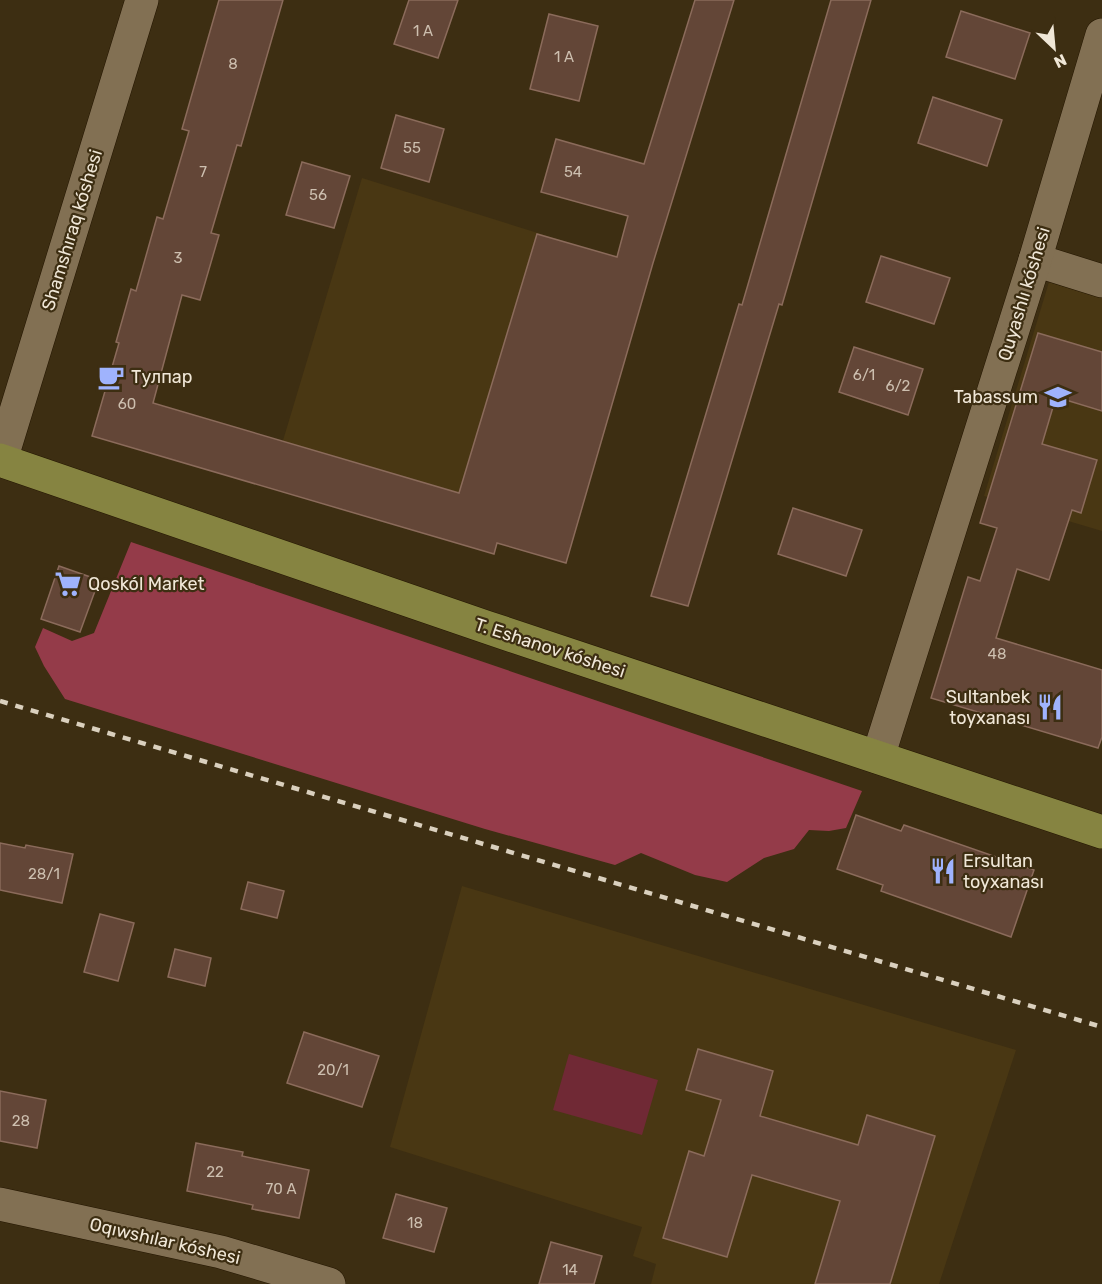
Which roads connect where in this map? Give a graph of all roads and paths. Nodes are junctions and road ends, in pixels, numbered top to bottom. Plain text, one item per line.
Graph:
1 (142, 0) edge
2 (1102, 36) edge
3 (1035, 260) junction
4 (1102, 281) edge
5 (0, 460) edge
6 (878, 757) junction
7 (1102, 832) edge
8 (0, 1204) edge
9 (329, 1284) edge

1 - 5 street, Shamshıraq kóshesi
2 - 3 street, Quyashlı kóshesi
3 - 4 street
3 - 6 street, Quyashlı kóshesi
5 - 6 main road, T. Eshanov kóshesi
6 - 7 main road, T. Eshanov kóshesi
8 - 9 street, Oqıwshılar kóshesi

